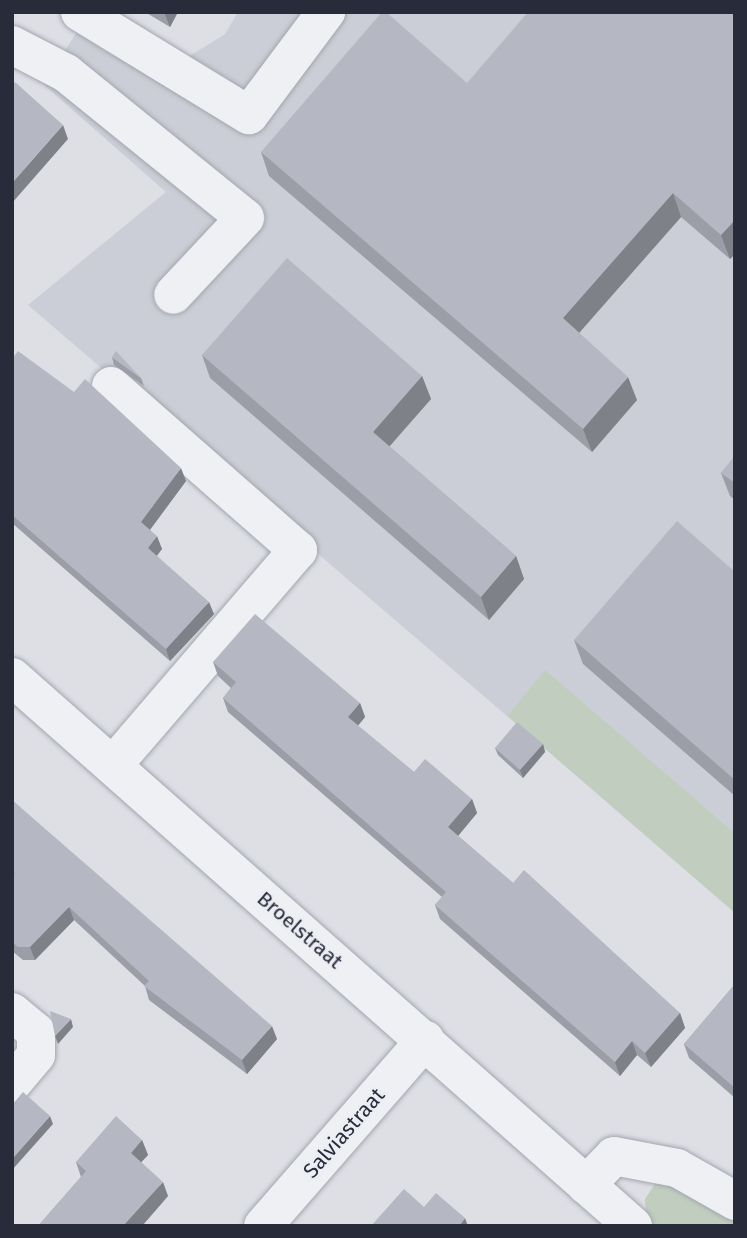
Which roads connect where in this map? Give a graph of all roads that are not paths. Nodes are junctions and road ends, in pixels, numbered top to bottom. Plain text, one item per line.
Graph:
1 (80, 12) edge
2 (326, 12) edge
3 (12, 45) edge
4 (173, 295) dead end
5 (111, 386) dead end
6 (12, 677) edge
7 (113, 765) junction
8 (12, 1012) edge
9 (425, 1040) junction
10 (12, 1084) edge
11 (586, 1185) junction
12 (735, 1201) edge
13 (263, 1226) edge
14 (633, 1226) edge

1 - 2 street
3 - 4 street
5 - 7 street
6 - 7 street, Broelstraat
7 - 9 street, Broelstraat
8 - 10 street
9 - 11 street, Broelstraat
9 - 13 street, Salviastraat
11 - 12 street
11 - 14 street, Broelstraat

